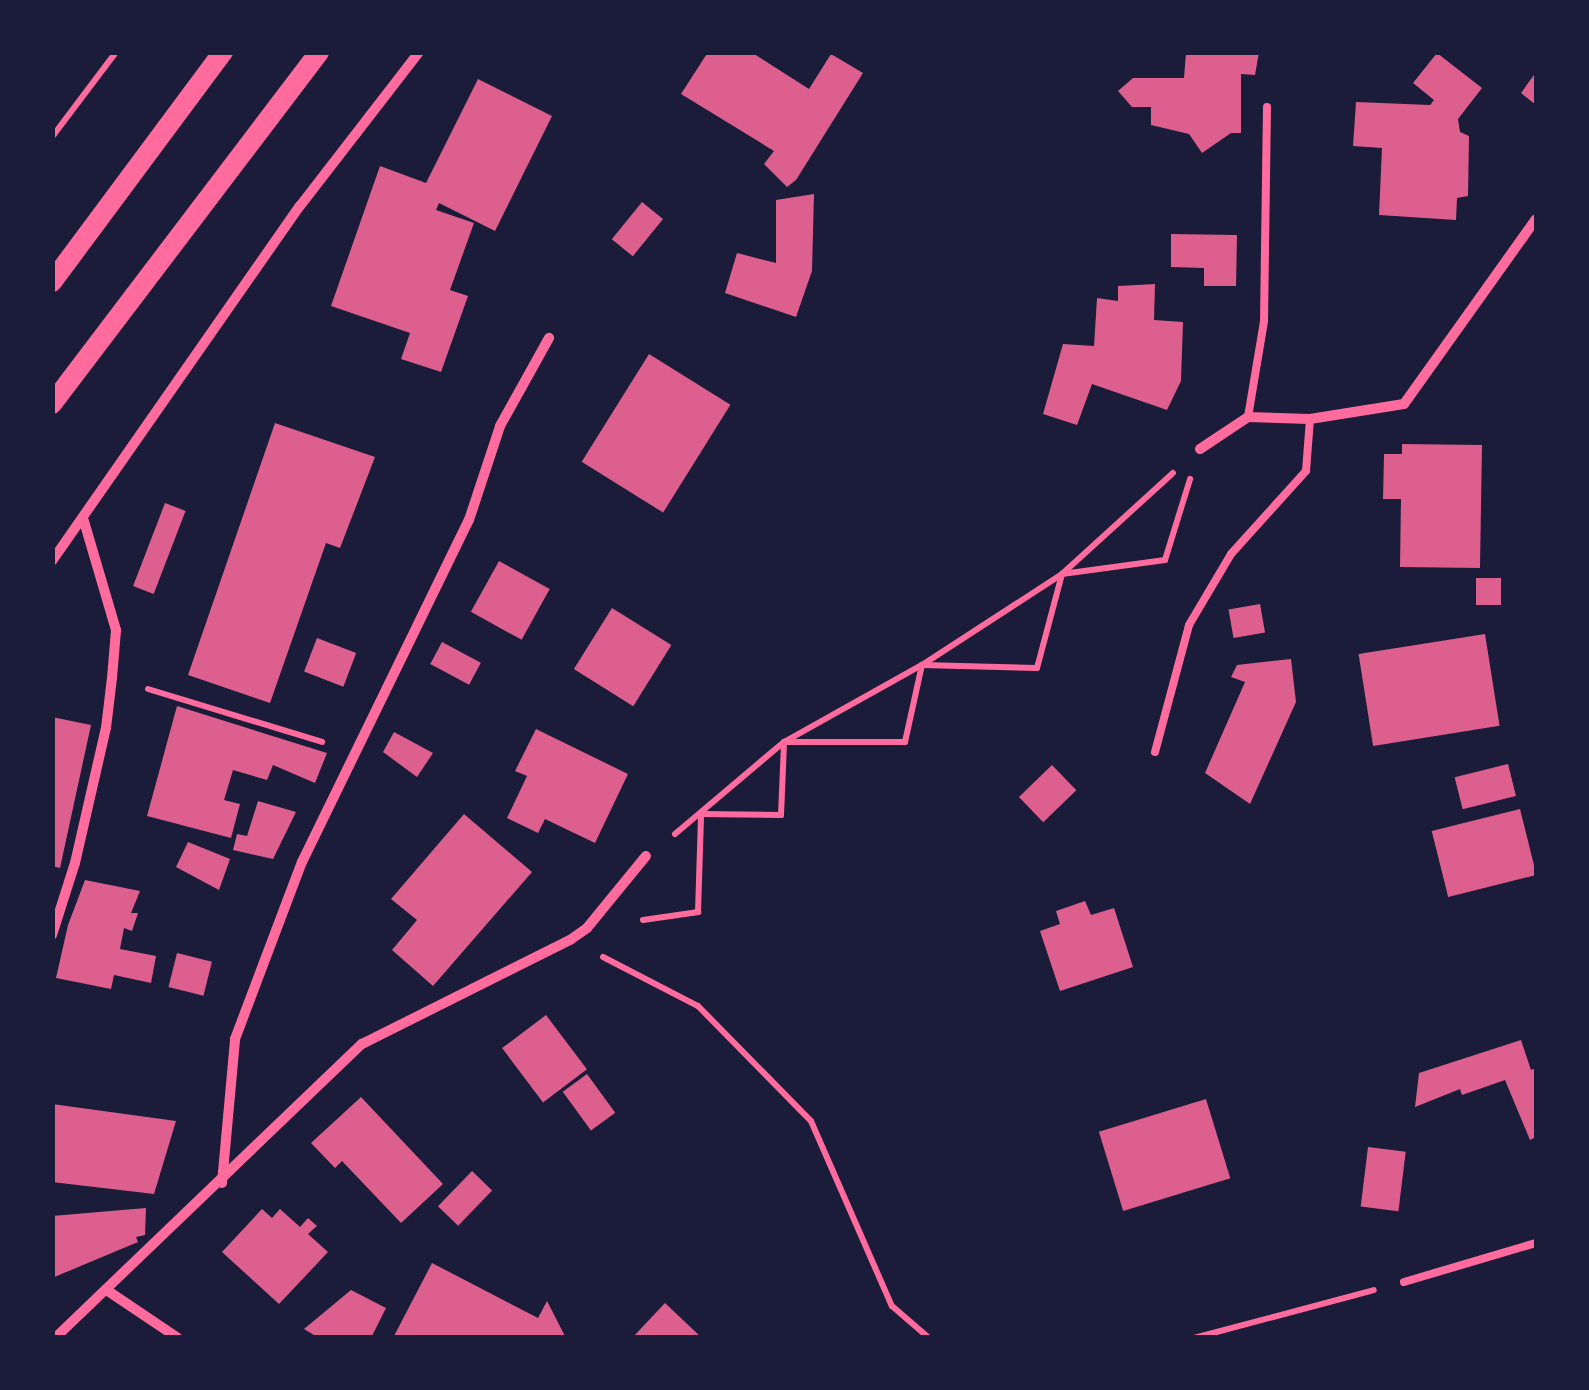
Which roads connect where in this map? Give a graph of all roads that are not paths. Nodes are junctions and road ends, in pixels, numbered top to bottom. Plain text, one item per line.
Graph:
1 (223, 52) edge
2 (319, 52) edge
3 (420, 52) edge
4 (1268, 107) dead end
5 (1536, 219) edge
6 (52, 282) edge
7 (549, 338) dead end
8 (52, 404) edge
9 (1248, 417) junction
10 (1310, 419) junction
11 (1200, 450) road end
12 (84, 520) junction
13 (52, 561) edge
14 (1154, 752) dead end
15 (646, 856) road end
16 (52, 936) edge
17 (222, 1183) junction
18 (1536, 1243) edge
19 (1404, 1282) road end
20 (108, 1291) junction
21 (55, 1338) edge
22 (178, 1338) edge

1 - 6 main road
2 - 8 main road
3 - 12 street
4 - 9 lane
5 - 10 street
7 - 17 street
9 - 10 street
9 - 11 street
10 - 14 lane
12 - 13 street
12 - 16 street
15 - 17 street
17 - 20 street
18 - 19 lane
20 - 21 street
20 - 22 street

